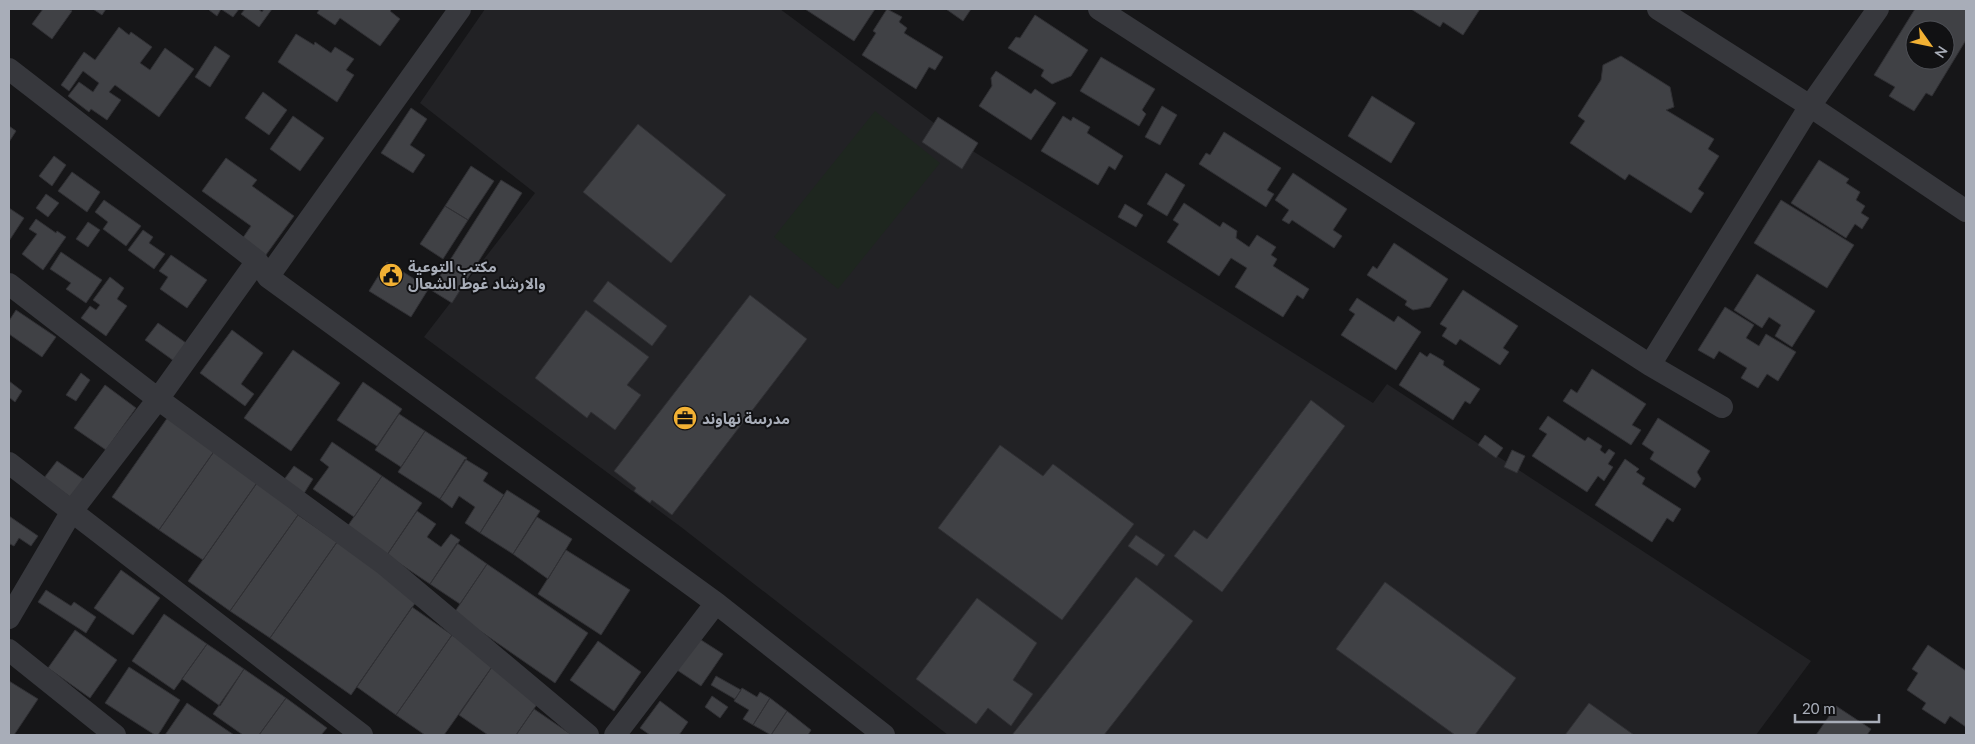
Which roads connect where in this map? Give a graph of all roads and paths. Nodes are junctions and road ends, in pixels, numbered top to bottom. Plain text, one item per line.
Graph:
1 (460, 9) edge
2 (1658, 9) edge
3 (1878, 9) edge
4 (1109, 11) edge
5 (9, 69) edge
6 (1810, 106) junction
7 (1966, 211) edge
8 (262, 269) junction
9 (9, 284) edge
10 (1650, 365) junction
11 (158, 399) junction
12 (1722, 407) dead end
13 (9, 464) edge
14 (72, 512) junction
15 (716, 603) junction
16 (9, 618) edge
17 (9, 650) edge
18 (115, 735) edge
19 (362, 735) edge
20 (588, 735) edge
21 (615, 735) edge
22 (884, 735) edge

1 - 8 street
2 - 6 street
3 - 6 street
4 - 10 street
5 - 8 street
6 - 7 street
6 - 10 street
8 - 11 street
8 - 15 street
9 - 11 street
10 - 12 street
11 - 14 street
11 - 20 street
13 - 14 street
14 - 16 street
14 - 19 street
15 - 21 street
15 - 22 street
17 - 18 street

